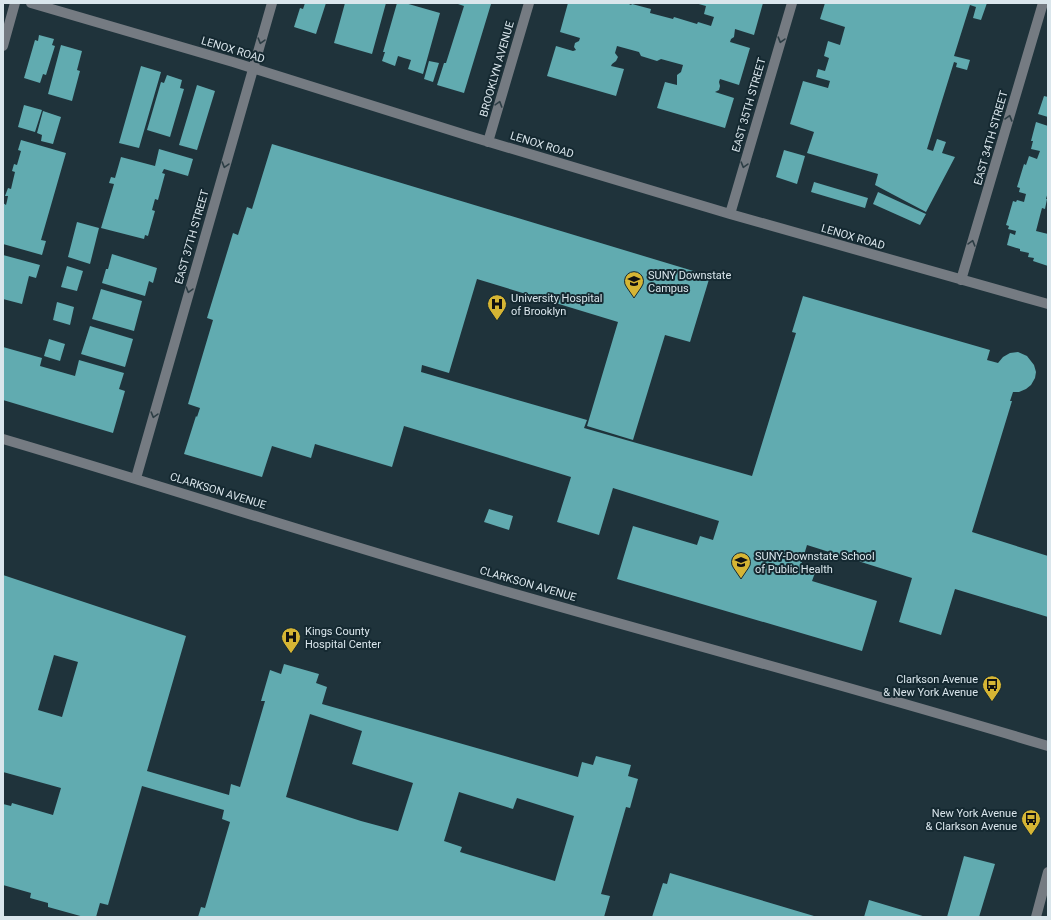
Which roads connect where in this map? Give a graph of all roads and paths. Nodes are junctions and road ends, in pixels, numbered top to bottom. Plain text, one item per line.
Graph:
1 (15, 3) edge
2 (32, 3) edge
3 (272, 3) edge
4 (529, 3) edge
5 (792, 3) edge
6 (1043, 3) edge
7 (3, 46) edge
8 (253, 69) junction
9 (488, 142) junction
10 (730, 214) junction
11 (961, 280) junction
12 (1048, 304) edge
13 (3, 439) edge
14 (136, 478) junction
15 (1048, 746) edge
16 (1048, 872) edge
17 (1037, 917) edge

1 - 7 street
2 - 8 street, LENOX ROAD
3 -> 8 street, EAST 37TH STREET
9 -> 4 street, BROOKLYN AVENUE
5 -> 10 street, EAST 35TH STREET
11 -> 6 street, EAST 34TH STREET
8 - 9 street, LENOX ROAD
8 -> 14 street, EAST 37TH STREET
9 - 10 street, LENOX ROAD
10 - 11 street, LENOX ROAD
11 - 12 street, LENOX ROAD
13 - 14 street, CLARKSON AVENUE
14 - 15 street, CLARKSON AVENUE
16 - 17 street

